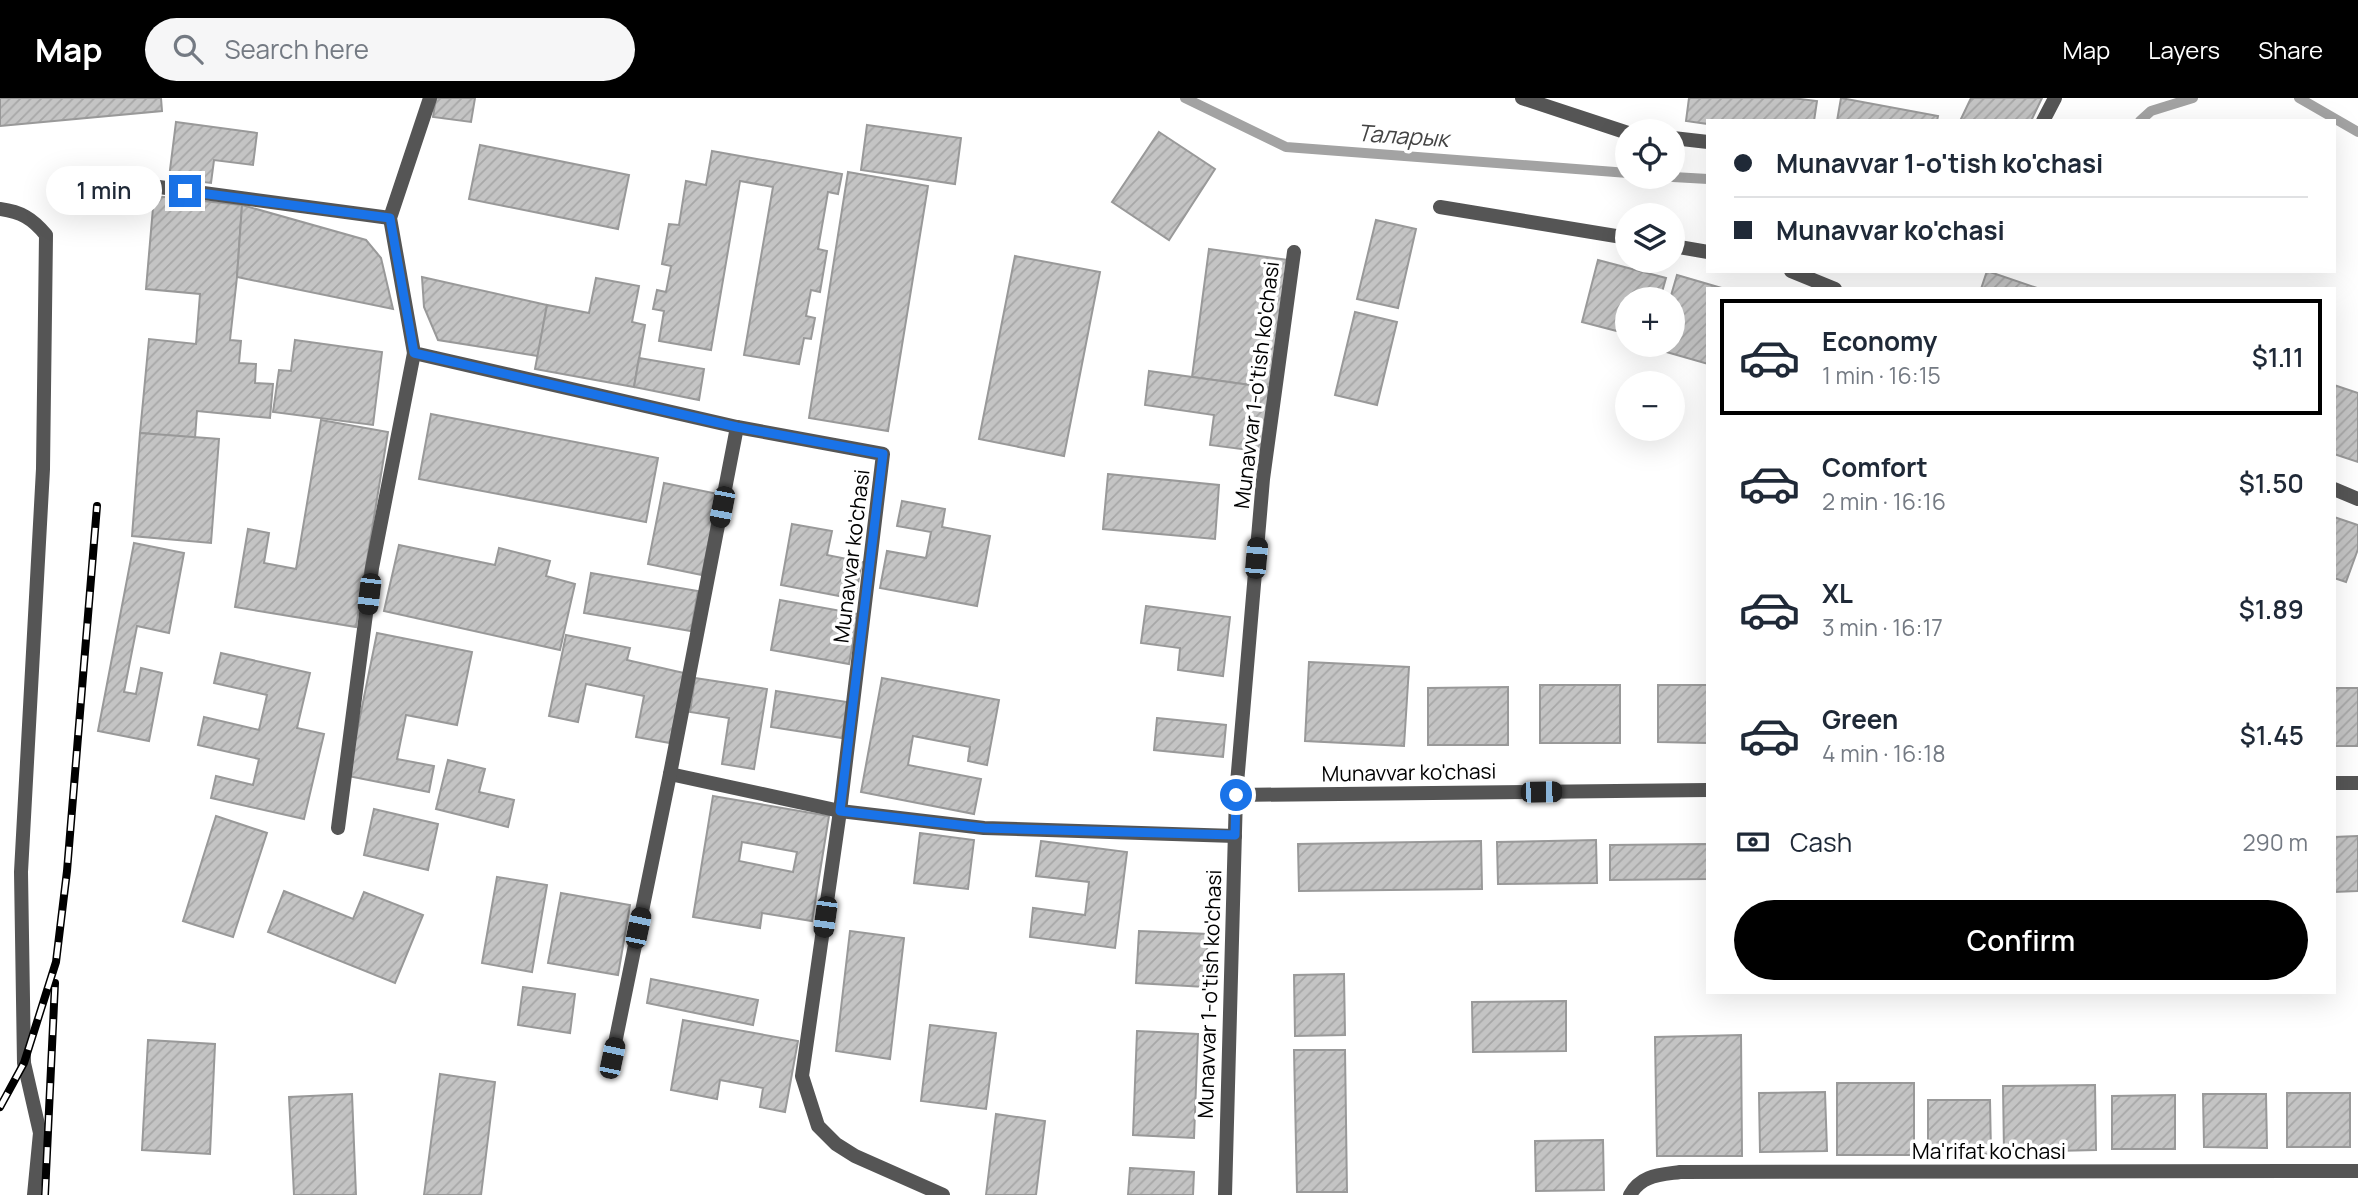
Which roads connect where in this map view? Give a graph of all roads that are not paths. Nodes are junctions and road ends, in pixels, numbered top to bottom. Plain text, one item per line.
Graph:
1 (430, 98) edge
2 (1522, 98) edge
3 (2055, 98) edge
4 (2044, 119) edge
5 (1615, 129) edge
6 (1685, 139) edge
7 (1706, 142) edge
8 (159, 187) dead end
9 (1440, 207) dead end
10 (0, 209) edge
11 (390, 218) junction
12 (1615, 236) edge
13 (1685, 248) edge
14 (1294, 252) dead end
15 (1706, 252) edge
16 (1796, 273) edge
17 (1830, 287) edge
18 (414, 353) junction
19 (737, 427) junction
20 (2336, 490) edge
21 (2358, 499) edge
22 (670, 774) junction
23 (2336, 783) edge
24 (2358, 783) edge
25 (1706, 790) edge
26 (1236, 795) junction
27 (840, 811) junction
28 (338, 828) dead end
29 (1235, 835) junction
30 (612, 1058) dead end
31 (2358, 1171) edge
32 (34, 1195) edge
33 (943, 1195) edge
34 (1225, 1195) edge
35 (1630, 1195) edge

1 - 11 street
2 - 5 street
3 - 4 street
6 - 7 street
8 - 11 street
9 - 12 street
10 - 32 street
11 - 18 street
13 - 15 street
14 - 26 street, Munavvar 1-o'tish ko'chasi
16 - 17 street
18 - 19 street, Munavvar ko'chasi
18 - 28 street
19 - 22 street
19 - 27 street, Munavvar ko'chasi
20 - 21 street
22 - 27 street
22 - 30 street
23 - 24 street
25 - 26 street, Munavvar ko'chasi
26 - 29 street, Munavvar 1-o'tish ko'chasi
27 - 29 street
27 - 33 street, Munavvar ko'chasi
29 - 34 street, Munavvar 1-o'tish ko'chasi
31 - 35 street, Ma'rifat ko'chasi

